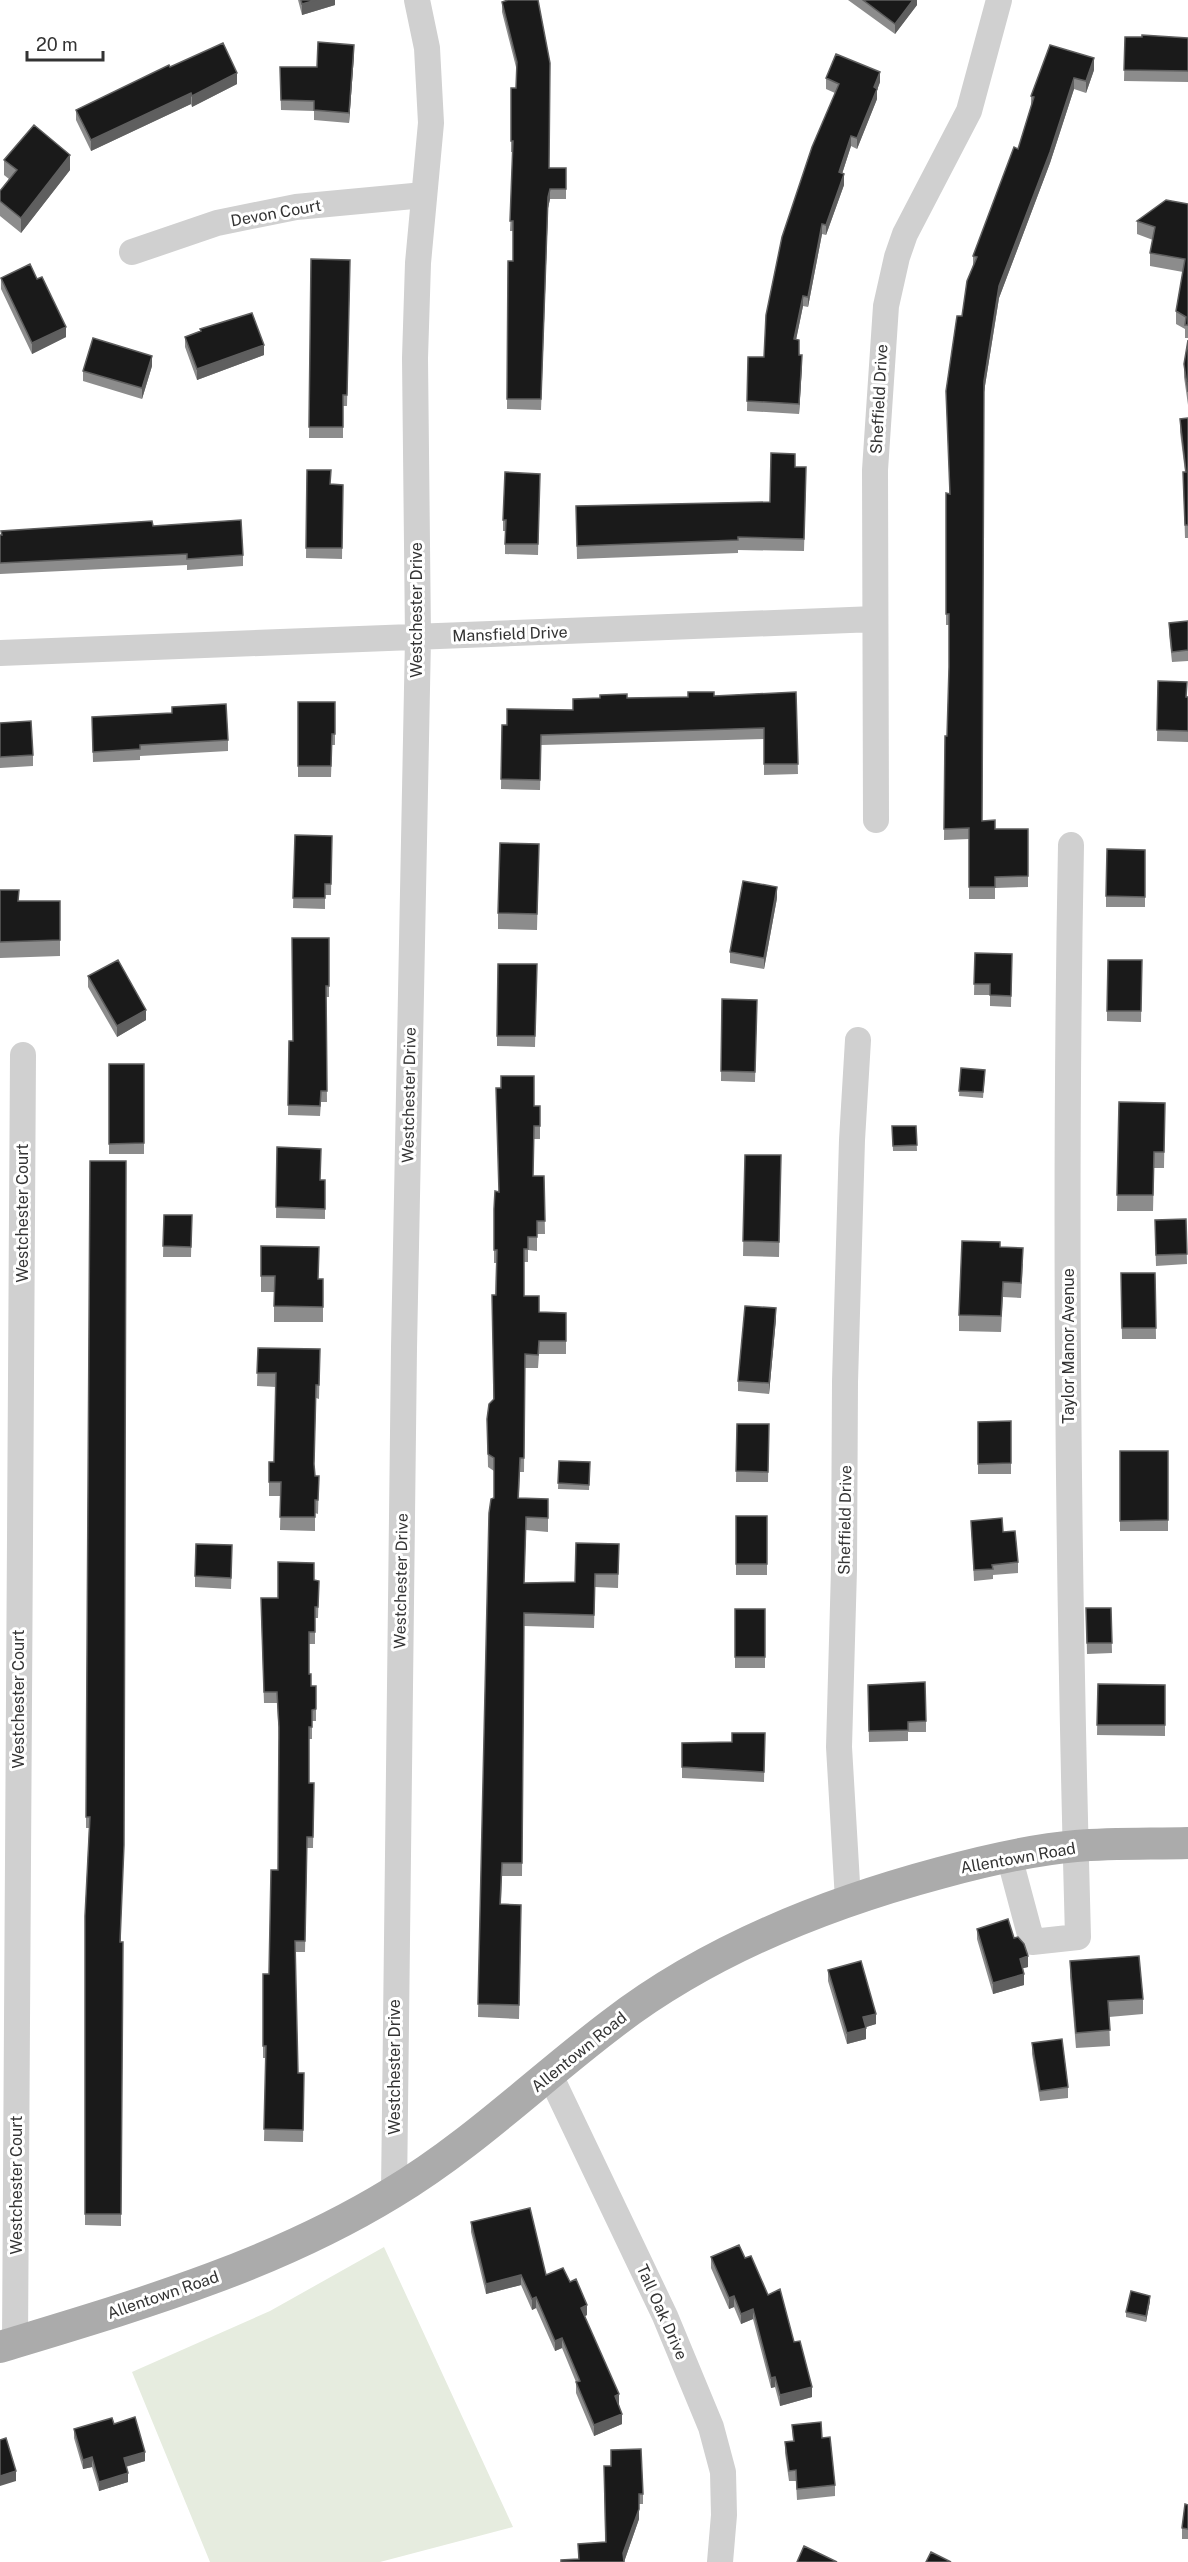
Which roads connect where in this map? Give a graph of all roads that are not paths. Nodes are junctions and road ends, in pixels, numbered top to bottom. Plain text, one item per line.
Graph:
1 (417, 0) edge
2 (999, 0) edge
3 (424, 195) junction
4 (132, 252) dead end
5 (875, 619) junction
6 (418, 638) junction
7 (0, 653) edge
8 (876, 820) dead end
9 (1071, 845) dead end
10 (858, 1040) dead end
11 (23, 1055) dead end
12 (10, 1403) edge
13 (1188, 1843) edge
14 (1076, 1846) junction
15 (1009, 1856) junction
16 (848, 1900) junction
17 (550, 2075) junction
18 (394, 2193) junction
19 (8, 2345) edge
20 (720, 2562) edge

1 - 3 street, Westchester Drive
2 - 5 street, Sheffield Drive
3 - 4 street, Devon Court
3 - 6 street, Westchester Drive
5 - 6 street, Mansfield Drive
5 - 8 street, Sheffield Drive
6 - 7 street, Mansfield Drive
6 - 18 street, Westchester Drive
9 - 14 street, Taylor Manor Avenue
10 - 16 street, Sheffield Drive
11 - 12 street, Westchester Court
12 - 19 street, Westchester Court
13 - 14 main road, Allentown Road
14 - 15 main road, Allentown Road
14 - 15 street, Taylor Manor Avenue
15 - 16 main road, Allentown Road
16 - 17 main road, Allentown Road
17 - 18 main road, Allentown Road
17 - 20 street, Tall Oak Drive
18 - 19 main road, Allentown Road

